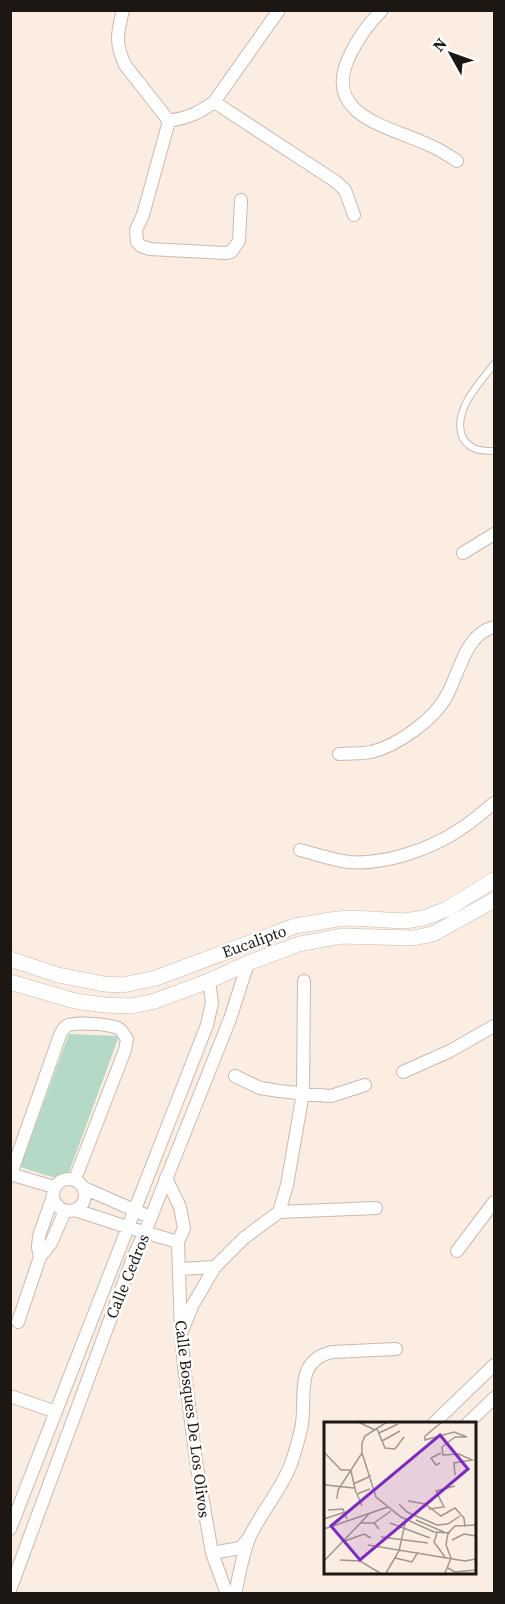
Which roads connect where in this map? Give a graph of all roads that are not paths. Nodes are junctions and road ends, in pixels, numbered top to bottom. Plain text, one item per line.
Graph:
1 (123, 10) edge
2 (279, 10) edge
3 (382, 10) edge
4 (214, 102) junction
5 (169, 121) junction
6 (457, 160) dead end
7 (241, 200) dead end
8 (354, 215) dead end
9 (495, 364) edge
10 (495, 451) edge
11 (495, 534) edge
12 (463, 553) dead end
13 (495, 627) edge
14 (339, 754) dead end
15 (495, 803) edge
16 (300, 850) dead end
17 (495, 880) edge
18 (491, 906) edge
19 (248, 963) junction
20 (12, 964) edge
21 (209, 981) junction
22 (304, 981) dead end
23 (10, 982) edge
24 (210, 1015) junction
25 (230, 1019) junction
26 (495, 1026) edge
27 (403, 1072) dead end
28 (235, 1076) dead end
29 (365, 1085) dead end
30 (303, 1093) junction
31 (11, 1174) edge
32 (166, 1178) junction
33 (80, 1184) junction
34 (53, 1193) junction
35 (495, 1202) edge
36 (376, 1208) dead end
37 (70, 1210) junction
38 (134, 1211) junction
39 (279, 1212) junction
40 (150, 1217) junction
41 (128, 1227) junction
42 (145, 1232) junction
43 (178, 1242) junction
44 (457, 1251) dead end
45 (40, 1257) junction
46 (215, 1267) junction
47 (179, 1269) junction
48 (18, 1322) dead end
49 (181, 1333) junction
50 (396, 1349) dead end
51 (495, 1365) edge
52 (10, 1396) edge
53 (495, 1398) edge
54 (56, 1412) junction
55 (435, 1422) edge
56 (469, 1422) edge
57 (10, 1529) edge
58 (250, 1537) junction
59 (212, 1553) junction
60 (10, 1590) edge
61 (227, 1593) edge
62 (235, 1593) edge

1 - 5 street
2 - 4 street
3 - 6 street
4 - 5 street
4 - 8 street
5 - 7 street
9 - 10 lane
11 - 12 street
13 - 14 street
15 - 16 street
17 - 20 street, Eucalipto
18 - 19 street, Eucalipto
19 - 21 street, Eucalipto
19 - 25 street, Calle Cedros
21 - 23 street, Eucalipto
21 - 24 street, Calle Cedros
22 - 30 street
24 - 25 street
24 - 38 street, Calle Cedros
25 - 32 street, Calle Cedros
26 - 27 street
28 - 30 street
29 - 30 street
30 - 39 street
31 - 33 street
31 - 34 street
32 - 40 street, Calle Cedros
32 - 43 street, Calle Bosques De Los Olivos
33 - 34 street
33 - 37 street
33 - 38 street
34 - 37 street
34 - 45 street
35 - 44 street
36 - 39 street
37 - 41 street
37 - 45 street
38 - 40 street
38 - 41 street, Calle Cedros
39 - 46 street
40 - 42 street, Calle Cedros
41 - 42 street
41 - 54 street, Calle Cedros
42 - 43 street
42 - 60 street, Calle Cedros
43 - 47 street, Calle Bosques De Los Olivos
45 - 48 street
46 - 47 street
46 - 49 street
47 - 49 street, Calle Bosques De Los Olivos
49 - 59 street, Calle Bosques De Los Olivos
50 - 58 street
51 - 55 street
52 - 54 street
53 - 56 street
54 - 57 street, Calle Cedros
58 - 59 street
58 - 62 street
59 - 61 street, Calle Bosques De Los Olivos

